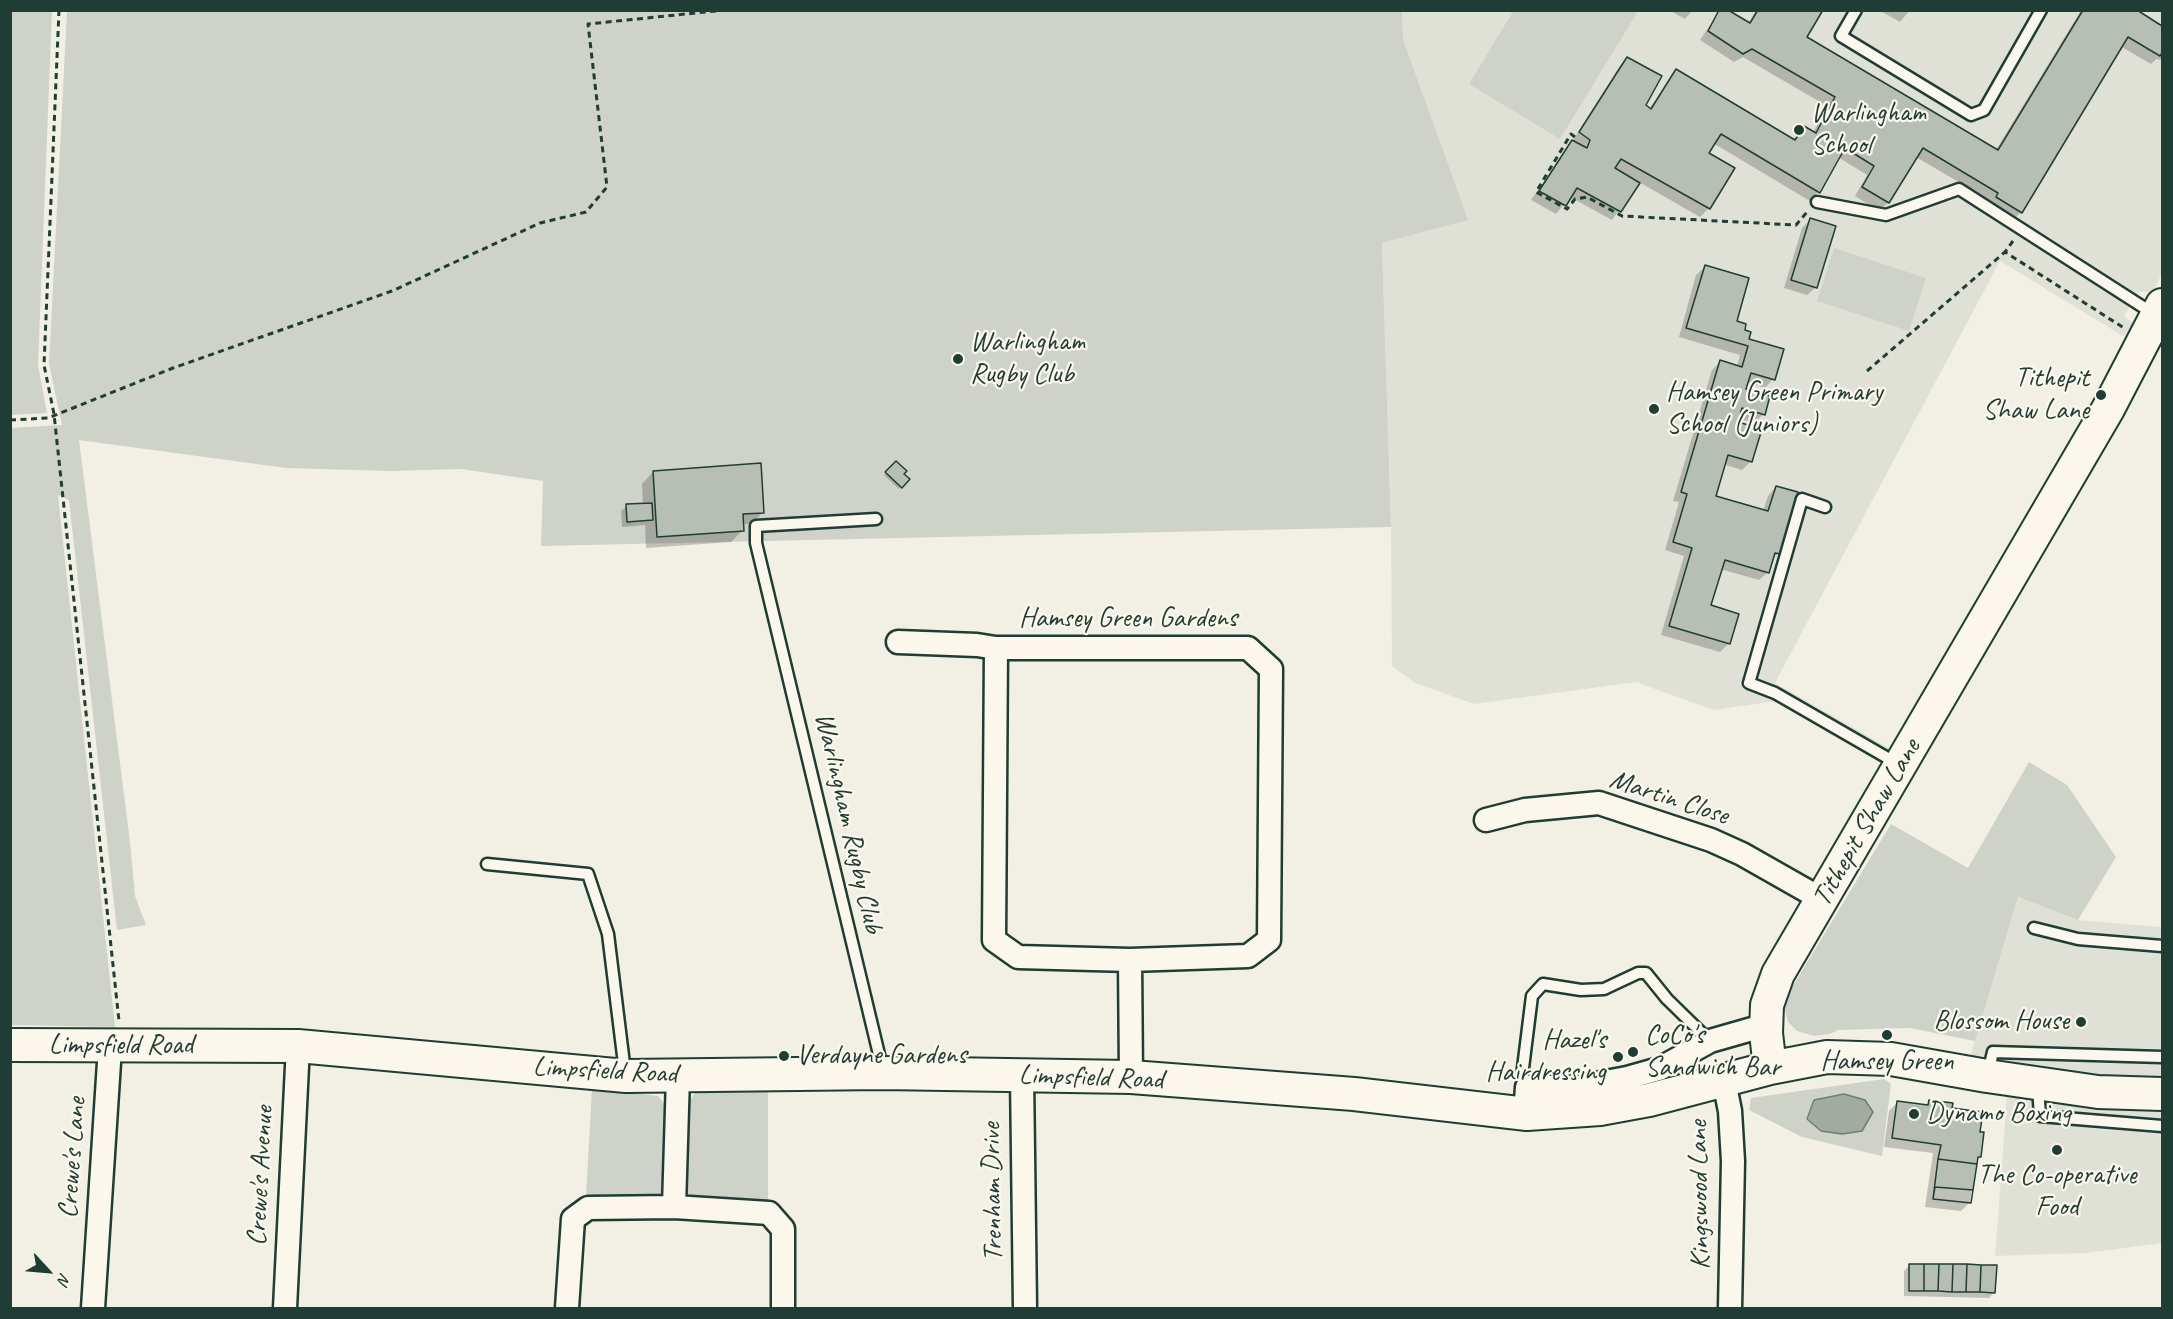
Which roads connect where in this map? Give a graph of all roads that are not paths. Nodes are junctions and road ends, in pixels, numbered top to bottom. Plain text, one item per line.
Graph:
1 (1856, 10) edge
2 (2041, 10) edge
3 (1817, 202) road end
4 (2154, 320) edge
5 (1826, 507) dead end
6 (876, 519) dead end
7 (898, 642) dead end
8 (996, 648) junction
9 (1900, 766) junction
10 (1486, 820) dead end
11 (487, 864) dead end
12 (1823, 900) junction
13 (2034, 928) dead end
14 (2163, 946) edge
15 (1130, 960) junction
16 (1766, 1025) junction
17 (1710, 1041) junction
18 (10, 1045) edge
19 (298, 1046) junction
20 (116, 1047) junction
21 (2163, 1057) edge
22 (1770, 1068) junction
23 (883, 1073) junction
24 (1022, 1075) junction
25 (626, 1076) junction
26 (678, 1076) junction
27 (1987, 1076) junction
28 (1131, 1077) junction
29 (1724, 1081) junction
30 (2038, 1084) junction
31 (2163, 1094) edge
32 (1526, 1100) junction
33 (2163, 1126) edge
34 (674, 1207) junction
35 (93, 1308) edge
36 (285, 1308) edge
37 (567, 1308) edge
38 (783, 1308) edge
39 (1025, 1308) edge
40 (1730, 1308) edge

1 - 2 lane
3 - 4 lane
4 - 9 main road, Tithepit Shaw Lane
5 - 9 lane
6 - 23 lane, Warlingham Rugby Club
7 - 8 street
8 - 15 street, Hamsey Green Gardens
8 - 15 street, Hamsey Green Gardens
9 - 12 main road, Tithepit Shaw Lane
10 - 12 street, Martin Close
11 - 25 lane
12 - 16 main road, Tithepit Shaw Lane
13 - 14 lane
15 - 28 street
16 - 17 street
16 - 22 main road, Tithepit Shaw Lane
17 - 32 street
17 - 32 lane
18 - 20 main road, Limpsfield Road
19 - 20 main road, Limpsfield Road
19 - 25 main road, Limpsfield Road
19 - 36 street, Crewe's Avenue
20 - 35 street, Crewe's Lane
21 - 27 lane
22 - 27 main road, Limpsfield Road
22 - 29 main road, Limpsfield Road
23 - 24 main road, Limpsfield Road
23 - 26 main road, Limpsfield Road
24 - 28 main road, Limpsfield Road
24 - 39 street, Trenham Drive
25 - 26 main road, Limpsfield Road
26 - 34 street
27 - 30 main road, Limpsfield Road
28 - 32 main road, Limpsfield Road
29 - 32 main road, Limpsfield Road
29 - 40 street, Kingswood Lane
30 - 31 main road, Limpsfield Road
30 - 33 lane
34 - 37 street
34 - 38 street

